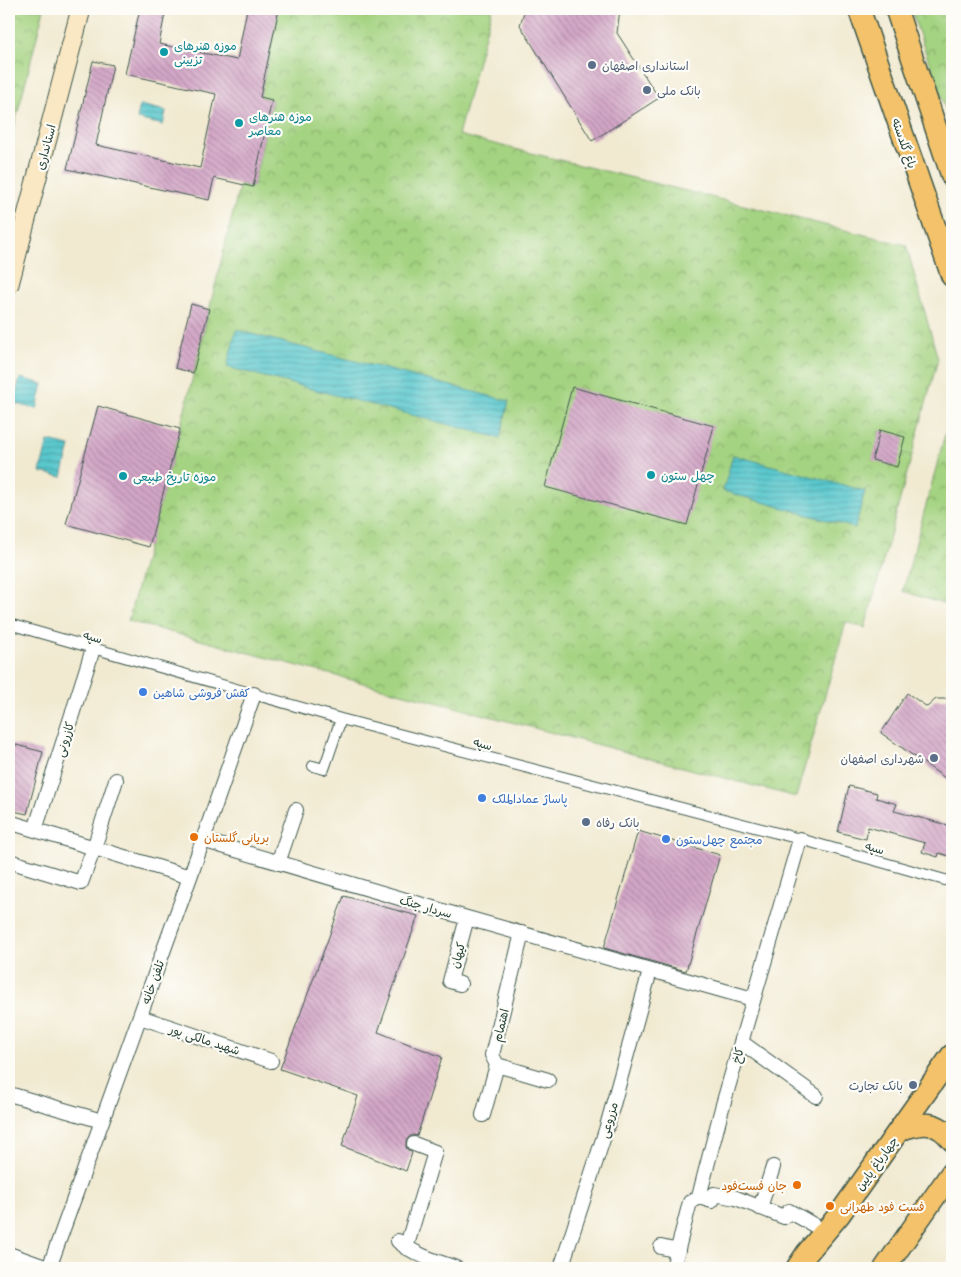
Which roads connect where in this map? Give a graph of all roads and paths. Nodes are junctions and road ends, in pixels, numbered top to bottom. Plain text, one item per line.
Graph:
1 (81, 9) edge
2 (859, 9) edge
3 (896, 9) edge
4 (944, 150) junction
5 (912, 161) junction
6 (952, 176) edge
7 (952, 276) edge
8 (9, 284) edge
9 (9, 624) edge
10 (94, 649) junction
11 (254, 694) junction
12 (341, 719) junction
13 (313, 766) dead end
14 (116, 780) dead end
15 (296, 810) dead end
16 (9, 822) edge
17 (35, 830) junction
18 (202, 840) junction
19 (800, 840) junction
20 (94, 848) junction
21 (9, 861) edge
22 (278, 863) junction
23 (190, 878) junction
24 (952, 882) edge
25 (467, 918) junction
26 (522, 934) junction
27 (650, 970) junction
28 (460, 984) dead end
29 (753, 999) junction
30 (140, 1017) junction
31 (741, 1042) junction
32 (952, 1055) edge
33 (271, 1061) dead end
34 (497, 1065) junction
35 (548, 1080) dead end
36 (9, 1094) edge
37 (816, 1096) dead end
38 (483, 1115) dead end
39 (102, 1121) junction
40 (900, 1130) junction
41 (952, 1140) edge
42 (414, 1144) dead end
43 (773, 1167) dead end
44 (952, 1172) edge
45 (699, 1197) junction
46 (760, 1208) junction
47 (826, 1232) junction
48 (661, 1247) dead end
49 (678, 1252) junction
50 (9, 1254) edge
51 (49, 1268) edge
52 (456, 1268) edge
53 (561, 1268) edge
54 (673, 1268) edge
55 (798, 1268) edge
56 (885, 1268) edge

1 - 8 main road, استانداری
2 - 5 main road, باغ گلدسته
3 - 4 main road
4 - 5 main road
4 - 6 main road
5 - 7 main road, باغ گلدسته
9 - 10 street, سپه
10 - 11 street, سپه
10 - 17 street, کازرونی
11 - 12 street, سپه
11 - 18 street, تلفن خانه
12 - 13 street
12 - 19 street, سپه
14 - 20 street
15 - 22 street
16 - 17 street
17 - 20 street
18 - 22 street, سردار جنگ
18 - 23 street, تلفن خانه
19 - 24 street, سپه
19 - 29 street, کاخ
20 - 21 street
20 - 23 street
22 - 25 street, سردار جنگ
23 - 30 street, تلفن خانه
25 - 26 street, سردار جنگ
25 - 28 street, کیهان
26 - 27 street, سردار جنگ
26 - 34 street, اهتمام
27 - 29 street, سردار جنگ
27 - 53 street, مزروعی
29 - 31 street, کاخ
30 - 33 street, شهید مالکی پور
30 - 39 street, تلفن خانه
31 - 37 street
31 - 45 street, کاخ
32 - 40 main road, چهارباغ پایین
34 - 35 street
34 - 38 street, اهتمام
36 - 39 street
39 - 51 street, تلفن خانه
40 - 41 main road
40 - 47 main road, چهارباغ پایین
42 - 52 street
43 - 46 street
44 - 56 main road
45 - 46 street
45 - 49 street, کاخ
46 - 47 street
47 - 55 main road, چهارباغ پایین
48 - 49 street
49 - 54 street, کاخ
50 - 51 street

